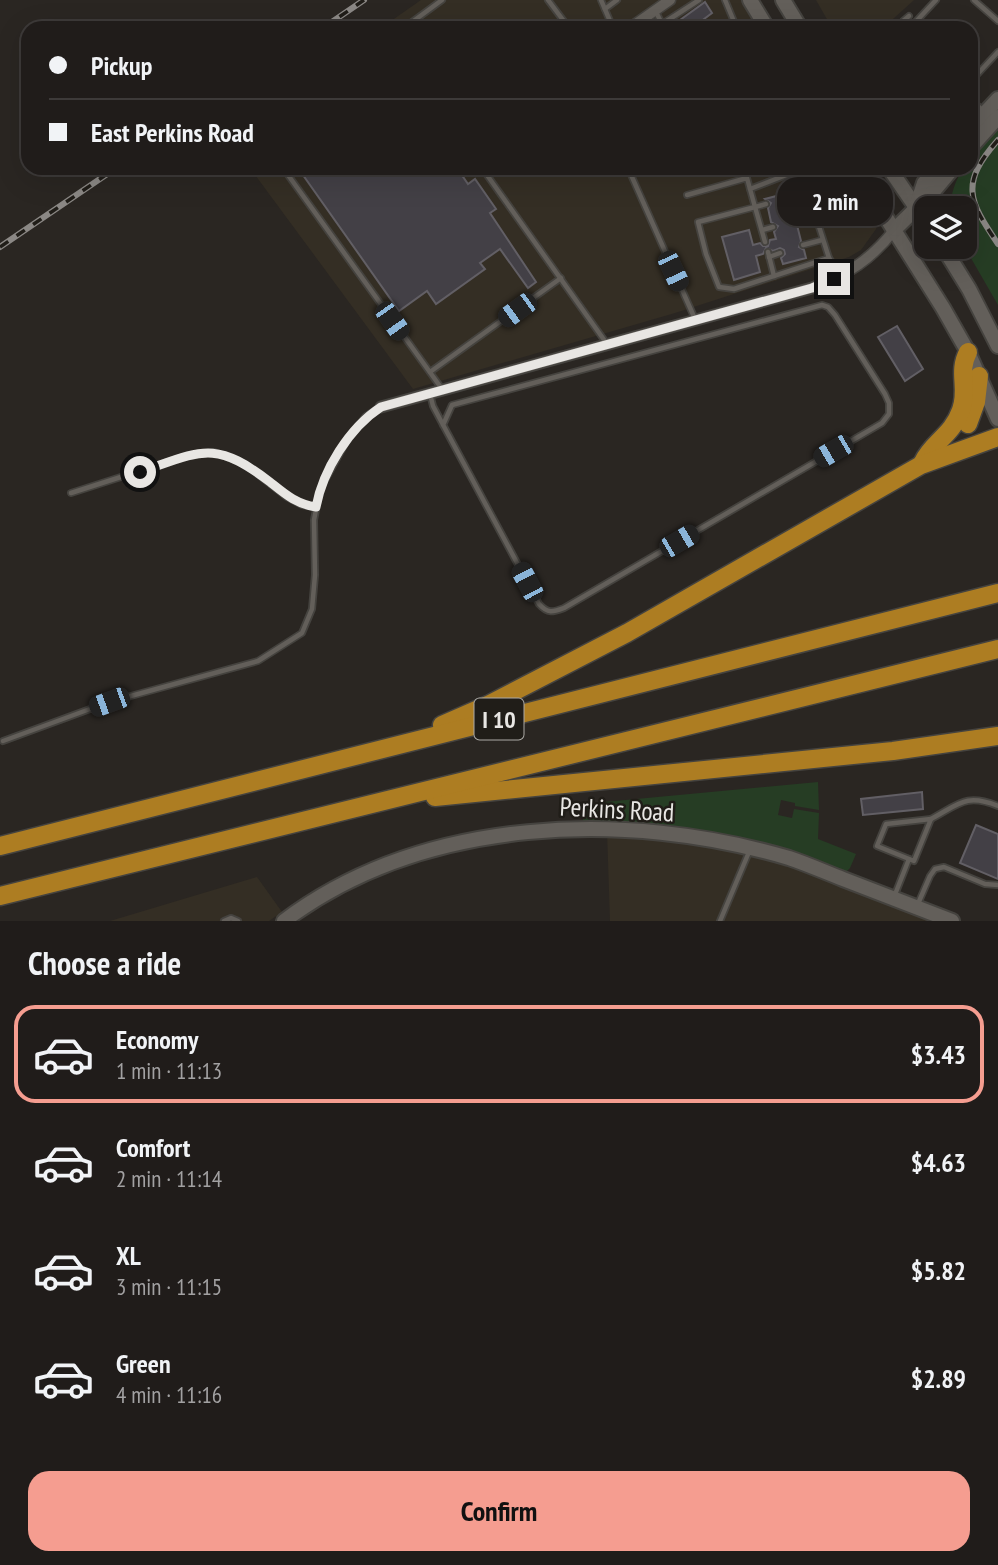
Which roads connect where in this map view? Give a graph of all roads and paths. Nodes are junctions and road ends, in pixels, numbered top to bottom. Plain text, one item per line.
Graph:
1 (442, 0) edge
2 (548, 0) edge
3 (601, 0) edge
4 (617, 0) edge
5 (670, 0) edge
6 (699, 0) edge
7 (725, 0) edge
8 (750, 0) edge
9 (783, 0) edge
10 (936, 0) edge
11 (974, 0) edge
12 (605, 9) junction
13 (655, 10) junction
14 (909, 16) dead end
15 (414, 21) edge
16 (564, 21) edge
17 (610, 21) edge
18 (640, 21) edge
19 (660, 21) edge
20 (670, 21) edge
21 (734, 21) edge
22 (763, 21) edge
23 (796, 21) edge
24 (903, 21) edge
25 (917, 21) edge
26 (998, 21) edge
27 (998, 52) edge
28 (978, 73) edge
29 (998, 99) edge
30 (978, 104) edge
31 (992, 115) edge
32 (978, 136) edge
33 (288, 175) edge
34 (487, 175) edge
35 (631, 175) edge
36 (786, 175) edge
37 (796, 175) edge
38 (860, 175) edge
39 (894, 175) edge
40 (931, 175) edge
41 (947, 175) edge
42 (865, 183) junction
43 (750, 189) junction
44 (687, 195) dead end
45 (806, 196) junction
46 (920, 196) edge
47 (927, 196) edge
48 (790, 200) dead end
49 (766, 204) dead end
50 (914, 205) edge
51 (755, 207) junction
52 (914, 210) edge
53 (815, 214) junction
54 (796, 220) dead end
55 (772, 227) dead end
56 (895, 229) junction
57 (762, 230) junction
58 (822, 240) junction
59 (765, 242) dead end
60 (803, 245) dead end
61 (780, 253) dead end
62 (829, 258) junction
63 (950, 259) edge
64 (774, 276) junction
65 (841, 276) junction
66 (561, 278) junction
67 (695, 320) junction
68 (607, 344) junction
69 (998, 346) edge
70 (968, 352) junction
71 (430, 372) junction
72 (979, 376) junction
73 (443, 389) junction
74 (429, 393) junction
75 (381, 407) joint
76 (998, 419) edge
77 (443, 425) junction
78 (998, 437) edge
79 (942, 457) junction
80 (921, 465) junction
81 (71, 493) dead end
82 (316, 507) junction
83 (998, 593) edge
84 (998, 649) edge
85 (998, 736) edge
86 (3, 741) dead end
87 (998, 748) edge
88 (373, 751) junction
89 (778, 763) junction
90 (376, 803) junction
91 (998, 806) edge
92 (932, 820) junction
93 (0, 846) edge
94 (751, 848) junction
95 (909, 859) junction
96 (998, 885) edge
97 (0, 896) edge
98 (893, 898) junction
99 (917, 907) junction
100 (224, 921) edge
101 (238, 921) edge
102 (284, 921) edge
103 (720, 921) edge
104 (952, 921) edge

1 - 15 lane
2 - 16 lane
3 - 12 lane
4 - 12 lane
5 - 13 street
6 - 20 lane
7 - 21 lane
8 - 22 main road
9 - 23 main road
10 - 25 lane
11 - 26 lane
12 - 17 lane
13 - 18 street
13 - 19 lane
14 - 24 lane
27 - 28 lane
29 - 31 main road
30 - 31 lane
31 - 32 main road
33 - 71 lane
34 - 66 lane
35 - 67 lane
36 - 43 lane
37 - 45 lane
38 - 42 main road
39 - 50 main road
40 - 46 main road
41 - 47 main road
42 - 53 lane
42 - 56 main road
43 - 44 lane
43 - 51 lane
45 - 48 lane
45 - 53 lane
49 - 51 lane
51 - 57 lane
51 - 64 lane
52 - 56 main road
53 - 54 lane
53 - 58 lane
55 - 57 lane
56 - 65 street
56 - 70 main road
57 - 59 lane
58 - 60 lane
58 - 62 lane
61 - 64 lane
62 - 64 lane
62 - 65 lane
63 - 69 main road
65 - 67 street
66 - 68 lane
66 - 71 lane
67 - 68 street
68 - 73 street
70 - 72 main road
70 - 80 highway
71 - 73 lane
72 - 76 main road
72 - 79 highway
73 - 74 street
74 - 75 street
74 - 77 lane
75 - 82 lane
77 - 77 lane
78 - 79 highway
79 - 80 highway
80 - 88 highway
81 - 82 lane
82 - 86 lane
83 - 88 highway, I 10
84 - 90 highway, I 10
85 - 89 highway
87 - 89 highway
88 - 93 highway, I 10
89 - 90 highway
90 - 97 highway, I 10
91 - 92 lane
92 - 95 lane
92 - 95 lane
94 - 98 main road, Perkins Road
94 - 102 main road, Perkins Road
94 - 103 lane
95 - 98 lane
96 - 99 lane
98 - 99 main road, Perkins Road
99 - 104 main road, Perkins Road
100 - 101 lane

